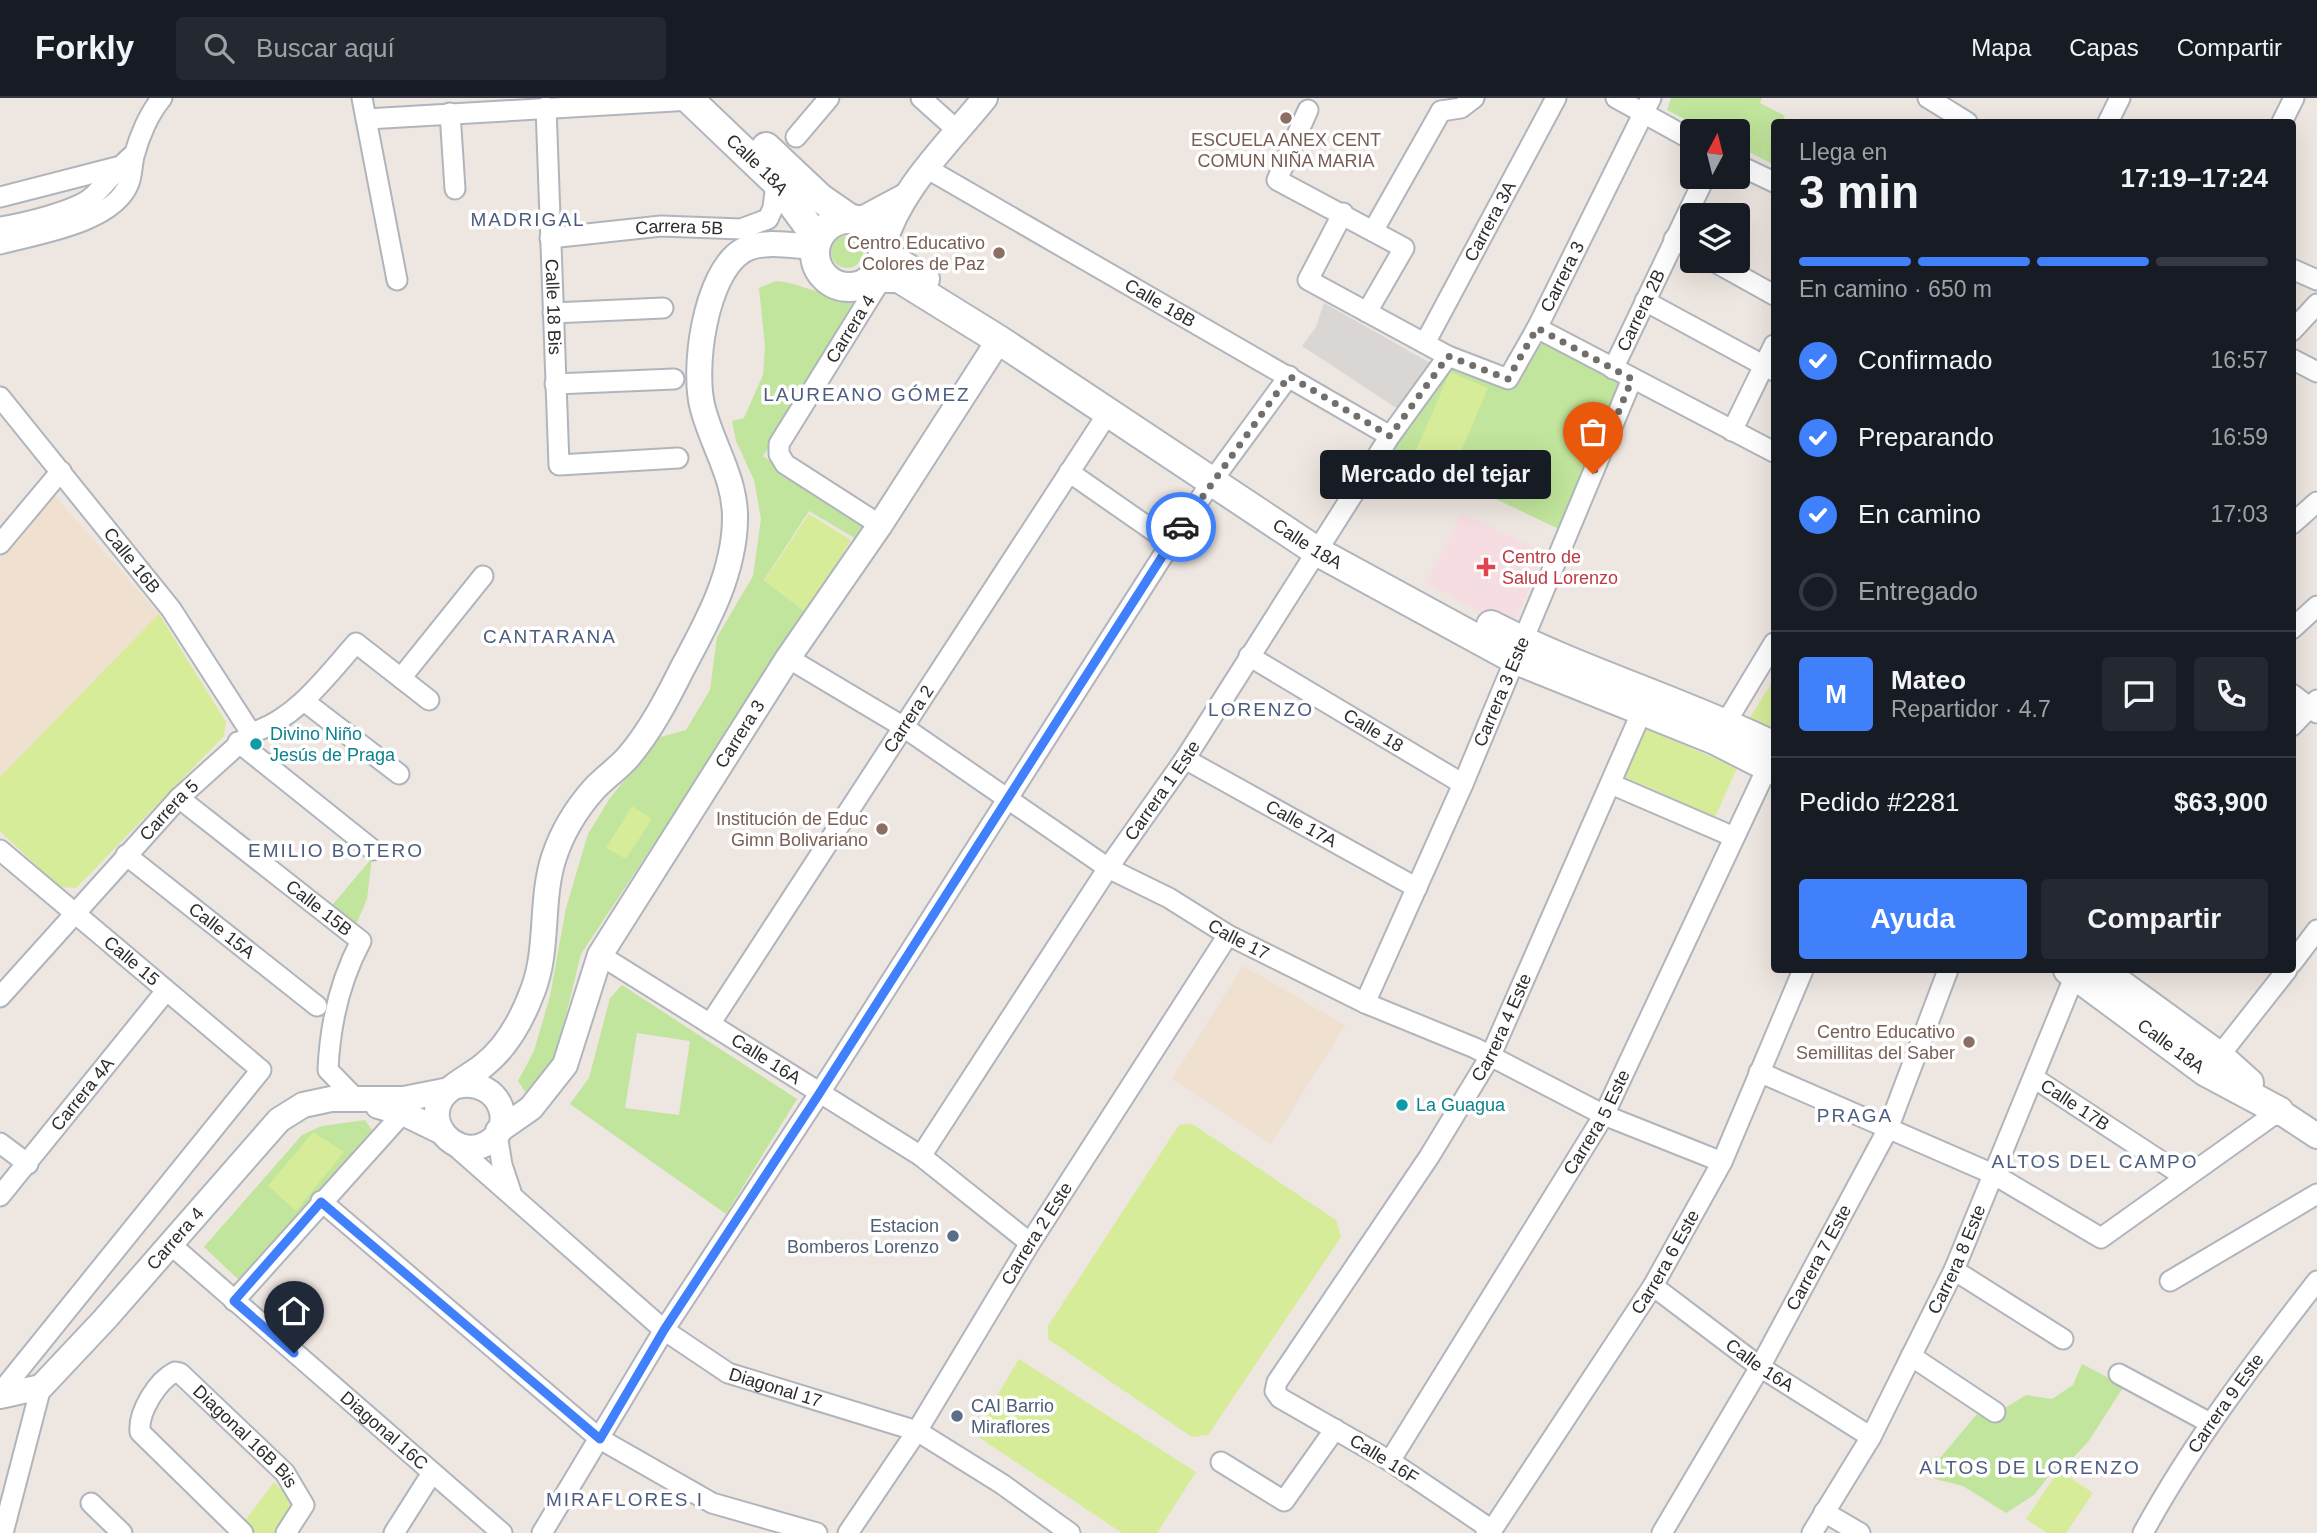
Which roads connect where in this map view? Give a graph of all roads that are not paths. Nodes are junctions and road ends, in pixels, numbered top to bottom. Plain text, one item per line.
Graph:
1 (362, 98) edge
2 (829, 98) edge
3 (921, 98) edge
4 (985, 98) edge
5 (1474, 98) edge
6 (1556, 98) edge
7 (1616, 98) edge
8 (1928, 98) edge
9 (2120, 98) edge
10 (2294, 98) edge
11 (697, 99) edge
12 (156, 101) edge
13 (1436, 104) edge
14 (1648, 105) edge
15 (546, 107) junction
16 (1308, 110) dead end
17 (450, 113) junction
18 (1960, 115) edge
19 (367, 119) junction
20 (2110, 119) edge
21 (2284, 119) edge
22 (1680, 130) edge
23 (958, 131) junction
24 (796, 137) dead end
25 (134, 154) junction
26 (117, 167) junction
27 (928, 169) junction
28 (1750, 170) edge
29 (1771, 181) edge
30 (776, 182) junction
31 (455, 189) dead end
32 (1699, 189) edge
33 (906, 195) junction
34 (0, 197) edge
35 (1343, 213) junction
36 (855, 219) junction
37 (0, 227) edge
38 (1373, 231) junction
39 (550, 238) junction
40 (1674, 239) junction
41 (1680, 242) edge
42 (816, 243) junction
43 (0, 244) edge
44 (879, 265) junction
45 (2296, 271) edge
46 (1735, 273) edge
47 (397, 280) dead end
48 (2317, 280) edge
49 (1771, 293) edge
50 (1645, 301) junction
51 (2317, 304) edge
52 (663, 308) dead end
53 (1367, 312) junction
54 (553, 313) junction
55 (2296, 327) edge
56 (1537, 328) junction
57 (999, 340) junction
58 (1425, 344) junction
59 (1448, 356) junction
60 (2296, 361) edge
61 (1768, 368) edge
62 (1613, 369) junction
63 (2317, 372) edge
64 (1289, 376) junction
65 (674, 379) dead end
66 (1632, 379) junction
67 (555, 384) junction
68 (0, 397) edge
69 (1108, 413) junction
70 (1732, 431) junction
71 (1390, 436) junction
72 (1771, 450) edge
73 (678, 458) dead end
74 (61, 471) junction
75 (1069, 472) junction
76 (1216, 475) junction
77 (2317, 502) edge
78 (2296, 520) edge
79 (880, 525) junction
80 (0, 544) edge
81 (1171, 544) junction
82 (1322, 545) junction
83 (483, 576) dead end
84 (2317, 606) edge
85 (2296, 625) edge
86 (1771, 648) edge
87 (1520, 651) junction
88 (1250, 656) junction
89 (788, 658) junction
90 (401, 678) junction
91 (2296, 696) edge
92 (429, 700) dead end
93 (304, 701) junction
94 (2314, 707) edge
95 (1642, 711) junction
96 (2296, 723) edge
97 (902, 726) junction
98 (1721, 731) junction
99 (245, 737) junction
100 (1185, 759) junction
101 (1771, 760) edge
102 (1771, 763) edge
103 (399, 774) dead end
104 (1464, 784) junction
105 (1611, 784) junction
106 (179, 798) junction
107 (1006, 798) junction
108 (1734, 837) junction
109 (0, 850) edge
110 (373, 850) dead end
111 (126, 855) junction
112 (1108, 868) junction
113 (1417, 888) junction
114 (72, 914) junction
115 (2317, 930) edge
116 (1228, 935) junction
117 (600, 955) junction
118 (2296, 957) edge
119 (1802, 973) edge
120 (1947, 973) edge
121 (2080, 973) edge
122 (2084, 973) edge
123 (2285, 973) edge
124 (166, 991) junction
125 (0, 996) edge
126 (1365, 1003) junction
127 (317, 1006) dead end
128 (709, 1024) junction
129 (1491, 1055) junction
130 (2213, 1064) junction
131 (1759, 1072) junction
132 (2034, 1079) junction
133 (453, 1088) junction
134 (819, 1094) junction
135 (358, 1100) junction
136 (2279, 1111) junction
137 (403, 1113) junction
138 (1604, 1115) junction
139 (1888, 1129) junction
140 (498, 1132) junction
141 (445, 1136) junction
142 (2317, 1136) edge
143 (0, 1143) edge
144 (921, 1156) junction
145 (1722, 1162) junction
146 (28, 1164) junction
147 (1993, 1174) junction
148 (2185, 1177) junction
149 (511, 1193) junction
150 (2317, 1194) edge
151 (0, 1196) edge
152 (321, 1202) junction
153 (1031, 1243) junction
154 (170, 1244) junction
155 (1954, 1270) junction
156 (2171, 1281) dead end
157 (2317, 1281) edge
158 (1653, 1286) junction
159 (234, 1301) junction
160 (664, 1330) junction
161 (2063, 1339) dead end
162 (1911, 1356) junction
163 (1760, 1367) junction
164 (2119, 1374) dead end
165 (41, 1387) junction
166 (1275, 1391) joint
167 (0, 1395) edge
168 (1995, 1412) dead end
169 (2210, 1423) junction
170 (1335, 1429) junction
171 (917, 1431) junction
172 (1871, 1437) junction
173 (600, 1439) junction
174 (1390, 1461) junction
175 (1221, 1462) dead end
176 (432, 1474) junction
177 (91, 1503) dead end
178 (1824, 1512) junction
179 (1490, 1532) edge
180 (3, 1533) edge
181 (122, 1533) edge
182 (243, 1533) edge
183 (286, 1533) edge
184 (394, 1533) edge
185 (502, 1533) edge
186 (542, 1533) edge
187 (817, 1533) edge
188 (848, 1533) edge
189 (1070, 1533) edge
190 (1662, 1533) edge
191 (1812, 1533) edge
192 (1860, 1533) edge
193 (2143, 1533) edge

1 - 19 street
2 - 24 street
3 - 23 street
4 - 23 street, Carrera 4
5 - 13 street
6 - 58 street, Carrera 3A
7 - 14 street
8 - 18 street
9 - 20 street
10 - 21 street
11 - 15 street
11 - 30 main road, Calle 18A
11 - 36 main road, Calle 18A
12 - 25 street
13 - 38 street
14 - 22 street
14 - 56 street, Carrera 3
15 - 17 street
15 - 39 street, Calle 18 Bis
16 - 35 street
17 - 19 street
17 - 31 street
19 - 47 street
23 - 27 street, Carrera 4
25 - 26 street
25 - 43 street
26 - 34 street
26 - 37 street
27 - 33 street, Carrera 4
27 - 64 street, Calle 18B
28 - 29 street
30 - 39 street, Carrera 5B
30 - 42 main road, Calle 18A
32 - 40 street, Carrera 2B
33 - 36 street, Carrera 4
33 - 44 street, Carrera 4
35 - 38 street
35 - 53 street
36 - 42 main road
36 - 44 main road
38 - 53 street
39 - 54 street, Calle 18 Bis
40 - 41 street
40 - 50 street, Carrera 2B
42 - 44 main road
42 - 133 street
44 - 57 main road, Calle 18A
44 - 76 main road, Calle 18A
44 - 79 street, Carrera 4
45 - 48 street
46 - 49 street
50 - 61 street
50 - 62 street, Carrera 2B
51 - 55 street
52 - 54 street
53 - 58 street
54 - 67 street, Calle 18 Bis
56 - 59 street
56 - 62 street, Carrera 3
57 - 69 main road, Calle 18A
57 - 79 street, Carrera 3
58 - 59 street
59 - 71 street, Carrera 1 Este
60 - 63 street
61 - 70 street
62 - 66 street, Carrera 3
64 - 71 street, Calle 18B
64 - 76 street
65 - 67 street
66 - 70 street, Carrera 3
66 - 87 street, Carrera 3 Este
67 - 73 street, Calle 18 Bis
68 - 74 street, Calle 16B
69 - 75 street, Carrera 2
69 - 76 main road, Calle 18A
70 - 72 street, Carrera 3
71 - 82 street, Carrera 1 Este
74 - 80 street
74 - 99 street, Calle 16B
75 - 81 street
75 - 97 street, Carrera 2
76 - 81 street
76 - 82 main road, Calle 18A
77 - 78 street
79 - 89 street, Carrera 3
81 - 107 street
82 - 87 main road, Calle 18A
82 - 88 street, Carrera 1 Este
83 - 90 street
84 - 85 street
86 - 98 street
87 - 95 main road, Calle 18A
87 - 98 main road, Calle 18A
87 - 104 street, Carrera 3 Este
88 - 100 street, Carrera 1 Este
88 - 104 street, Calle 18
89 - 97 street, Calle 17
89 - 117 street, Carrera 3
90 - 92 street
90 - 93 street, Carrera 5
91 - 94 street
93 - 99 street, Carrera 5
93 - 103 street
94 - 96 street
95 - 98 main road, Calle 18A
95 - 105 street, Carrera 4 Este
97 - 107 street, Calle 17
97 - 128 street, Carrera 2
98 - 101 main road, Calle 18A
99 - 106 street, Carrera 5
99 - 110 street, Calle 16B
100 - 112 street, Carrera 1 Este
100 - 113 street, Calle 17A
102 - 108 street, Carrera 5 Este
104 - 113 street, Carrera 3 Este
105 - 108 street
105 - 129 street, Carrera 4 Este
106 - 111 street, Carrera 5
106 - 135 street, Calle 15B
107 - 112 street, Calle 17
107 - 134 street
108 - 138 street, Carrera 5 Este
109 - 114 street, Calle 15
111 - 114 street, Carrera 5
111 - 127 street, Calle 15A
112 - 116 street, Calle 17
112 - 144 street, Carrera 1 Este
113 - 126 street, Carrera 3 Este
114 - 124 street, Calle 15
114 - 125 street, Carrera 5
115 - 118 street
116 - 126 street, Calle 17
116 - 153 street, Carrera 2 Este
117 - 128 street, Calle 16A
117 - 140 street, Carrera 3
119 - 131 street, Carrera 6 Este
120 - 139 street, Carrera 7 Este
121 - 132 street, Carrera 8 Este
122 - 130 main road, Calle 18A
123 - 130 street
124 - 146 street, Carrera 4A
124 - 167 street, Calle 15
126 - 129 street, Calle 17
128 - 134 street, Calle 16A
129 - 138 street, Calle 17
129 - 166 street, Carrera 4 Este
130 - 136 main road, Calle 18A
131 - 139 street
131 - 145 street, Carrera 6 Este
132 - 147 street, Carrera 8 Este
132 - 148 street, Calle 17B
133 - 135 street, Carrera 4
133 - 140 street
133 - 141 street
134 - 144 street, Calle 16A
134 - 160 street
135 - 137 street, Carrera 4
135 - 154 street, Carrera 4
136 - 142 street, Calle 18A
136 - 148 street
137 - 141 street, Carrera 4
137 - 152 street
138 - 145 street, Calle 17
138 - 174 street, Carrera 5 Este
139 - 147 street
139 - 163 street, Carrera 7 Este
140 - 141 street
140 - 149 street
141 - 149 street, Diagonal 17
143 - 146 street
144 - 153 street, Calle 16A
145 - 158 street, Carrera 6 Este
146 - 151 street, Carrera 4A
147 - 148 street
147 - 155 street, Carrera 8 Este
149 - 160 street, Diagonal 17
150 - 156 street
152 - 159 street
152 - 173 street
153 - 171 street, Carrera 2 Este
154 - 159 street, Diagonal 16C
154 - 165 street, Carrera 4
155 - 161 street
155 - 162 street, Carrera 8 Este
157 - 169 street, Carrera 9 Este
158 - 163 street, Calle 16A
158 - 179 street, Carrera 6 Este
159 - 176 street, Diagonal 16C
160 - 171 street, Diagonal 17
160 - 173 street
162 - 168 street
162 - 172 street, Carrera 8 Este
163 - 172 street, Calle 16A
163 - 190 street, Carrera 7 Este
164 - 169 street
165 - 167 street
165 - 180 street
166 - 170 street, Calle 16F
169 - 193 street, Carrera 9 Este
170 - 174 street, Calle 16F
170 - 175 street
171 - 188 street, Carrera 2 Este
171 - 189 street, Diagonal 17
172 - 178 street, Carrera 8 Este
173 - 186 street
173 - 187 street
174 - 179 street, Calle 16F
176 - 184 street
176 - 185 street, Diagonal 16C
177 - 181 street
178 - 191 street, Carrera 8 Este
178 - 192 street
182 - 183 street, Diagonal 16B Bis

